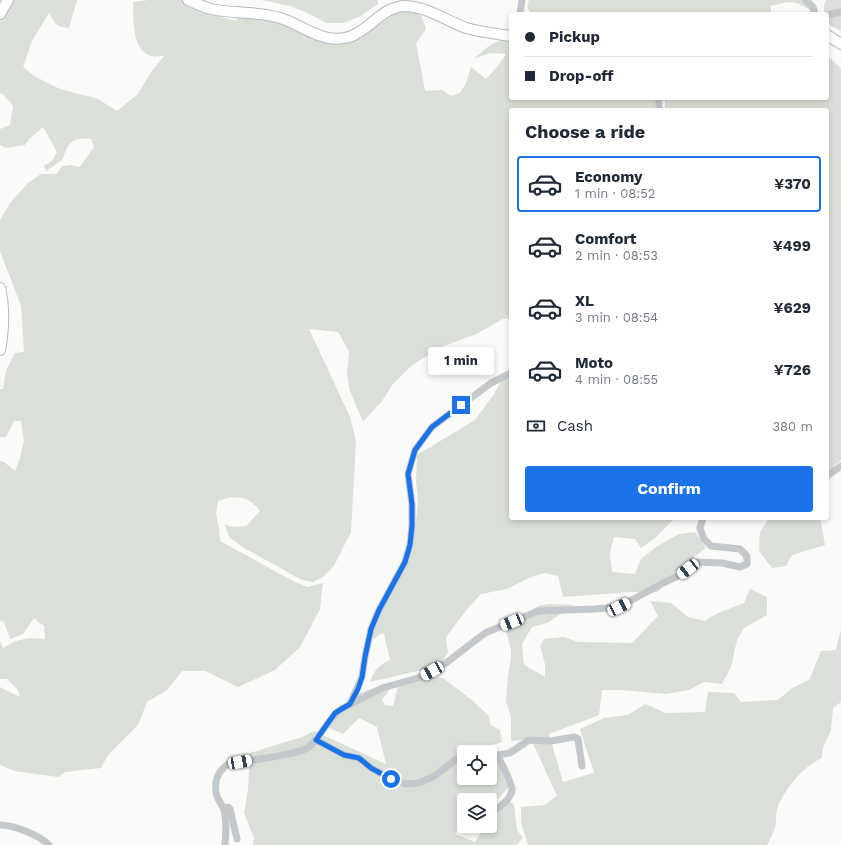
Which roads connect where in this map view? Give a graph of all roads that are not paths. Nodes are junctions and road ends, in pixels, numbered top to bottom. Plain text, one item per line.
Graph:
1 (8, 0) edge
2 (188, 0) edge
3 (522, 0) edge
4 (806, 0) edge
5 (520, 12) edge
6 (814, 12) edge
7 (841, 12) edge
8 (0, 14) edge
9 (829, 15) edge
10 (509, 36) edge
11 (829, 36) edge
12 (841, 44) edge
13 (0, 288) edge
14 (0, 350) edge
15 (509, 374) edge
16 (841, 466) edge
17 (829, 475) edge
18 (702, 520) edge
19 (350, 704) junction
20 (316, 740) junction
21 (498, 756) joint
22 (457, 759) edge
23 (582, 766) dead end
24 (224, 808) junction
25 (497, 809) edge
26 (0, 825) edge
27 (237, 839) dead end
28 (49, 845) edge
29 (225, 845) edge

1 - 8 street
2 - 10 street
3 - 5 street
4 - 6 street
7 - 9 street
11 - 12 street
13 - 14 street
15 - 19 street
16 - 17 street
18 - 19 street
19 - 20 street
20 - 22 street
20 - 24 street
21 - 23 street
21 - 25 street
24 - 27 street
24 - 29 street
26 - 28 street

